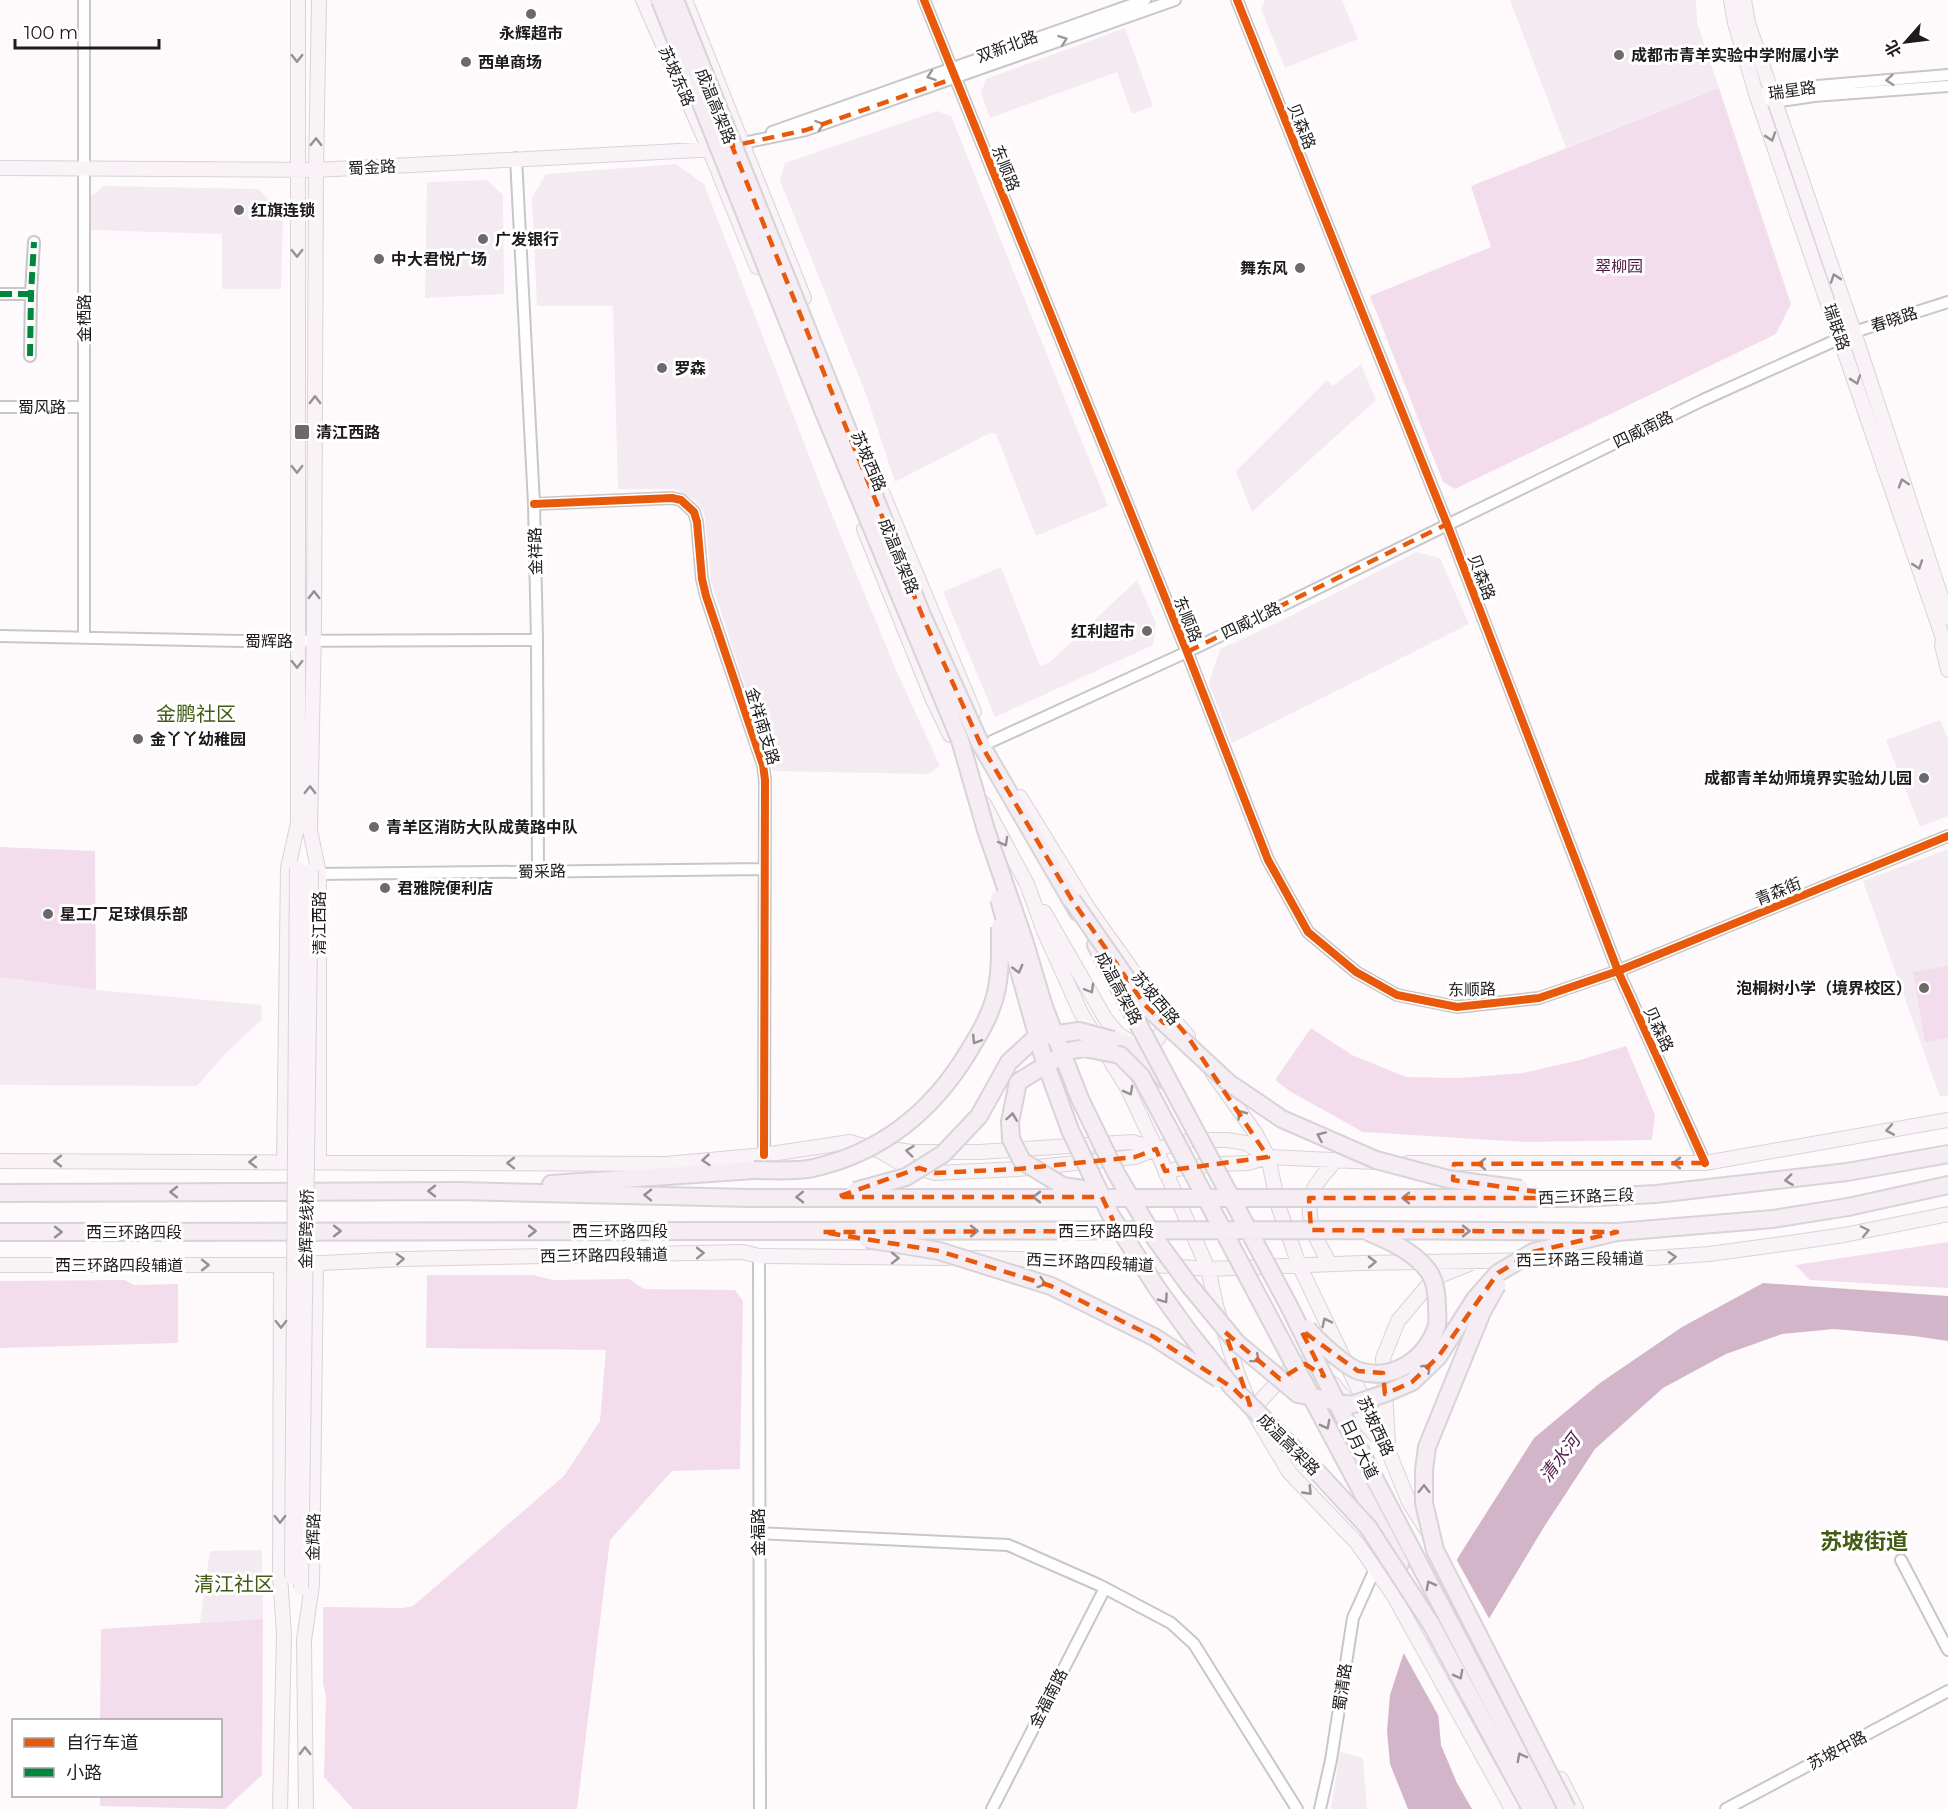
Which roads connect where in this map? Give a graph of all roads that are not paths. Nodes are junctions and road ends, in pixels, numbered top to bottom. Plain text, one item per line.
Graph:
1 (84, 0) edge
2 (298, 0) edge
3 (319, 0) edge
4 (643, 0) edge
5 (652, 0) edge
6 (660, 0) edge
7 (675, 0) edge
8 (686, 0) edge
9 (924, 0) edge
10 (1145, 0) edge
11 (1176, 0) edge
12 (1237, 0) edge
13 (1731, 0) edge
14 (1744, 0) edge
15 (681, 53) junction
16 (953, 74) junction
17 (1948, 75) edge
18 (706, 81) junction
19 (1948, 86) edge
20 (1767, 96) junction
21 (743, 143) junction
22 (710, 151) junction
23 (516, 158) junction
24 (0, 168) edge
25 (84, 168) junction
26 (297, 170) junction
27 (316, 170) junction
28 (34, 242) dead end
29 (0, 294) edge
30 (31, 294) junction
31 (1948, 302) edge
32 (1847, 334) junction
33 (30, 356) dead end
34 (0, 407) edge
35 (84, 407) junction
36 (534, 504) junction
37 (1447, 524) junction
38 (1943, 607) edge
39 (0, 636) edge
40 (84, 637) junction
41 (537, 640) junction
42 (297, 641) junction
43 (313, 641) junction
44 (1187, 652) junction
45 (1948, 653) edge
46 (1948, 670) edge
47 (988, 743) junction
48 (304, 826) junction
49 (986, 830) junction
50 (1948, 836) edge
51 (765, 869) junction
52 (309, 870) junction
53 (538, 872) junction
54 (1028, 884) junction
55 (1072, 900) junction
56 (1000, 902) junction
57 (1618, 971) junction
58 (1165, 1009) junction
59 (1174, 1088) junction
60 (1948, 1120) edge
61 (860, 1145) junction
62 (1948, 1145) edge
63 (1156, 1149) junction
64 (1948, 1154) edge
65 (764, 1155) junction
66 (1268, 1157) junction
67 (1336, 1160) junction
68 (0, 1161) edge
69 (284, 1162) junction
70 (319, 1162) junction
71 (1906, 1162) junction
72 (1705, 1163) junction
73 (1166, 1174) junction
74 (1948, 1185) edge
75 (458, 1191) junction
76 (0, 1193) edge
77 (837, 1197) junction
78 (1152, 1198) junction
79 (1222, 1198) joint
80 (1581, 1198) junction
81 (1948, 1214) edge
82 (1239, 1230) joint
83 (1365, 1230) junction
84 (0, 1232) edge
85 (822, 1232) junction
86 (1617, 1232) junction
87 (1530, 1254) junction
88 (759, 1256) junction
89 (1477, 1260) junction
90 (316, 1264) junction
91 (1330, 1264) junction
92 (0, 1265) edge
93 (281, 1265) junction
94 (1299, 1265) junction
95 (1208, 1269) junction
96 (1289, 1305) junction
97 (1233, 1388) junction
98 (1252, 1410) junction
99 (1389, 1453) junction
100 (758, 1533) junction
101 (1901, 1560) dead end
102 (1375, 1569) junction
103 (296, 1582) junction
104 (1105, 1588) junction
105 (1431, 1624) junction
106 (284, 1634) junction
107 (304, 1640) junction
108 (1948, 1650) edge
109 (1948, 1691) edge
110 (280, 1809) edge
111 (306, 1809) edge
112 (760, 1809) edge
113 (992, 1809) edge
114 (1297, 1809) edge
115 (1320, 1809) edge
116 (1512, 1809) edge
117 (1531, 1809) edge
118 (1548, 1809) edge
119 (1567, 1809) edge
120 (1576, 1809) edge
121 (1726, 1809) edge

1 - 25 street, 金栖路
2 -> 26 main road, 清江西路
27 -> 3 main road, 清江西路
4 - 22 main road, 苏坡东路
5 - 15 highway, bridge
6 - 15 highway, 成温高架路, bridge
7 - 18 highway, 成温高架路, bridge
8 - 18 highway, bridge
8 - 21 main road
9 - 16 street, 东顺路
10 - 16 street, 双新北路
16 -> 11 street, 双新北路
12 - 37 street, 贝森路
13 - 20 main road, 瑞联路
14 - 20 main road, 瑞联路
15 - 49 highway, 成温高架路, bridge
16 - 21 street, 双新北路
16 - 44 street, 东顺路
17 -> 20 street, 瑞星路
18 - 55 highway, 成温高架路, bridge
19 - 20 street, 瑞星路
20 - 32 main road, 瑞联路
21 - 22 main road, 蜀金路
21 - 47 main road, 苏坡西路
22 - 23 main road, 蜀金路
22 -> 54 main road, 苏坡西路
23 - 27 main road, 蜀金路
23 - 36 street, 金祥路
24 - 25 main road, 蜀金路
25 - 26 main road, 蜀金路
25 - 35 street, 金栖路
26 - 27 main road, 蜀金路
26 -> 42 main road, 清江西路
43 -> 27 main road, 清江西路
28 - 30 street
29 - 30 street
30 - 33 street
31 - 32 street, 春晓路
32 - 37 street, 四威南路
38 -> 32 main road, 瑞联路
32 -> 38 main road, 瑞联路
34 - 35 street, 蜀风路
35 - 40 street, 金栖路
36 - 41 street, 金祥路
36 - 51 street, 金祥南支路
37 - 44 street, 四威北路
37 - 57 street, 贝森路
38 - 45 main road, 瑞联路
38 - 46 main road
39 - 40 street, 蜀辉路
40 - 42 street, 蜀辉路
41 - 43 street, 蜀辉路
41 - 53 street, 金祥路
42 - 43 street, 蜀辉路
42 -> 48 main road, 清江西路
48 -> 43 main road, 清江西路
44 - 47 street, 四威北路
44 - 57 street, 东顺路
47 - 58 main road, 苏坡西路
48 - 52 main road
48 - 69 main road, 清江西路
49 - 56 highway, 成温高架路, bridge
49 -> 87 highway, bridge
50 - 57 street, 青森街
51 - 53 street, 蜀采路
51 - 65 street, 金祥南支路
52 - 53 street, 蜀采路
52 - 70 main road, 清江西路
52 - 103 main road, 金辉跨线桥, bridge
54 -> 58 main road
54 -> 63 main road, 苏坡西路
55 - 59 highway, 成温高架路, bridge
80 -> 55 highway, bridge
56 -> 75 highway, bridge
56 -> 97 highway, 成温高架路, bridge
57 - 72 street, 贝森路
66 -> 58 main road, 苏坡西路
59 - 77 highway, bridge
59 - 96 highway, 日月大道, bridge
60 -> 72 main road
63 -> 61 main road
61 - 63 main road
61 - 65 main road
62 - 71 highway
63 - 66 main road
63 - 73 main road, 苏坡西路
64 - 71 highway, 西三环路三段
65 -> 70 main road
66 - 67 main road
66 - 73 main road
66 - 94 main road, 苏坡西路
72 -> 67 main road
67 - 91 main road
69 -> 68 main road
69 - 70 main road
71 -> 80 highway, 西三环路三段, bridge
73 - 95 main road, 苏坡西路
74 - 86 highway, 西三环路三段, bridge
75 -> 76 highway, 西三环路四段
77 -> 75 highway, 西三环路四段, bridge
78 -> 77 highway, 西三环路四段, bridge
78 - 79 highway, 西三环路四段, bridge
78 -> 105 highway, bridge
80 -> 79 highway, 西三环路三段, bridge
89 -> 81 main road, 西三环路三段辅道
82 - 83 highway, 西三环路三段, bridge
85 -> 82 highway, 西三环路四段, bridge
83 -> 86 highway, 西三环路三段, bridge
83 - 96 highway, bridge
84 -> 85 highway, 西三环路四段, bridge
85 -> 97 highway, bridge
86 - 87 highway, bridge
119 -> 87 highway, bridge
90 -> 88 main road, 西三环路四段辅道
88 -> 95 main road, 西三环路四段辅道
88 - 100 street, 金福路
91 -> 89 main road, 西三环路三段辅道
89 - 99 main road
90 - 93 main road, 西三环路四段辅道
90 - 107 main road, 金辉路
91 - 94 main road, 西三环路三段辅道
92 -> 93 main road, 西三环路四段辅道
93 -> 106 main road, 金辉路
94 - 95 main road, 西三环路三段辅道
99 -> 94 main road, 苏坡西路
95 - 98 main road, 苏坡西路
118 -> 96 highway, 日月大道, bridge
97 - 105 highway, 成温高架路, bridge
98 - 99 main road
98 -> 102 main road, 苏坡西路
99 - 120 main road, 苏坡西路
100 - 104 street
100 - 112 street, 金福路
101 - 108 street
102 - 115 street, 蜀清路
102 - 116 main road, 苏坡西路
103 - 106 main road
103 - 107 main road
104 - 113 street, 金福南路
104 - 114 street
105 -> 117 highway
106 - 110 main road, 金辉路
111 -> 107 main road, 金辉路
109 - 121 street, 苏坡中路

